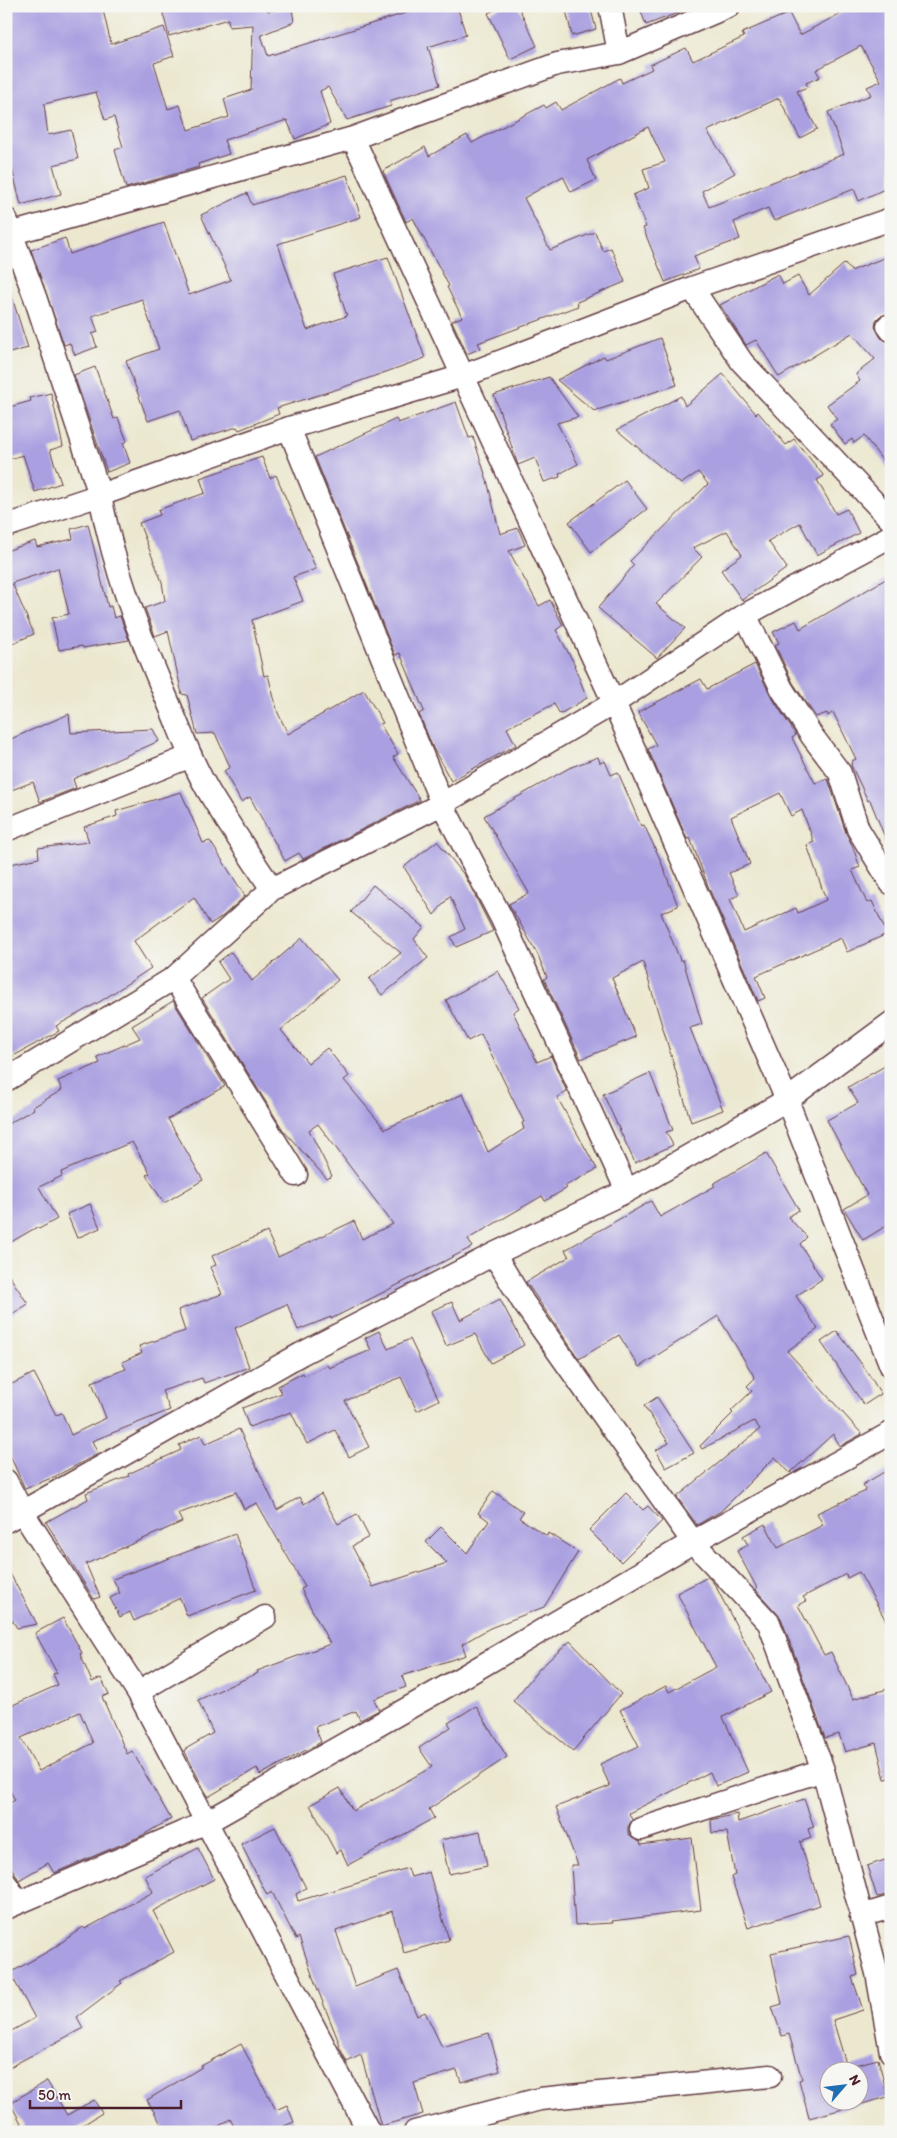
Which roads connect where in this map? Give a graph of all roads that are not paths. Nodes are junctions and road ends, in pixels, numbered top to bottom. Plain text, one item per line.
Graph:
1 (610, 6) edge
2 (729, 6) edge
3 (618, 53) junction
4 (353, 138) junction
5 (891, 219) edge
6 (8, 229) edge
7 (692, 288) junction
8 (463, 376) junction
9 (289, 428) junction
10 (100, 495) junction
11 (891, 520) edge
12 (6, 526) edge
13 (891, 536) edge
14 (745, 615) junction
15 (614, 702) junction
16 (191, 756) junction
17 (442, 804) junction
18 (6, 830) edge
19 (891, 883) edge
20 (272, 889) junction
21 (174, 978) junction
22 (891, 1023) edge
23 (6, 1080) edge
24 (787, 1100) junction
25 (296, 1174) dead end
26 (627, 1191) junction
27 (494, 1254) junction
28 (891, 1366) edge
29 (891, 1432) edge
30 (6, 1481) edge
31 (15, 1517) edge
32 (693, 1542) junction
33 (265, 1617) dead end
34 (138, 1692) junction
35 (823, 1770) junction
36 (206, 1822) junction
37 (641, 1829) dead end
38 (10, 1898) edge
39 (891, 1906) edge
40 (861, 1916) junction
41 (891, 2052) edge
42 (770, 2076) dead end
43 (369, 2132) edge
44 (415, 2132) edge

1 - 3 street
2 - 3 street
3 - 4 street
4 - 6 street
4 - 8 street
5 - 7 street
6 - 10 street
7 - 8 street
7 - 11 street
8 - 9 street
8 - 15 street
9 - 10 street
9 - 17 street
10 - 12 street
10 - 16 street
13 - 14 street
14 - 15 street
14 - 19 street
15 - 17 street
15 - 24 street
16 - 18 street
16 - 20 street
17 - 20 street
17 - 26 street
20 - 21 street
21 - 23 street
21 - 25 street
22 - 24 street
24 - 26 street
24 - 28 street
26 - 27 street
27 - 31 street
27 - 32 street
29 - 32 street
30 - 31 street
31 - 34 street
32 - 35 street
32 - 36 street
33 - 34 street
34 - 36 street
35 - 37 street
35 - 40 street
36 - 38 street
36 - 43 street
39 - 40 street
40 - 41 street
42 - 44 street

